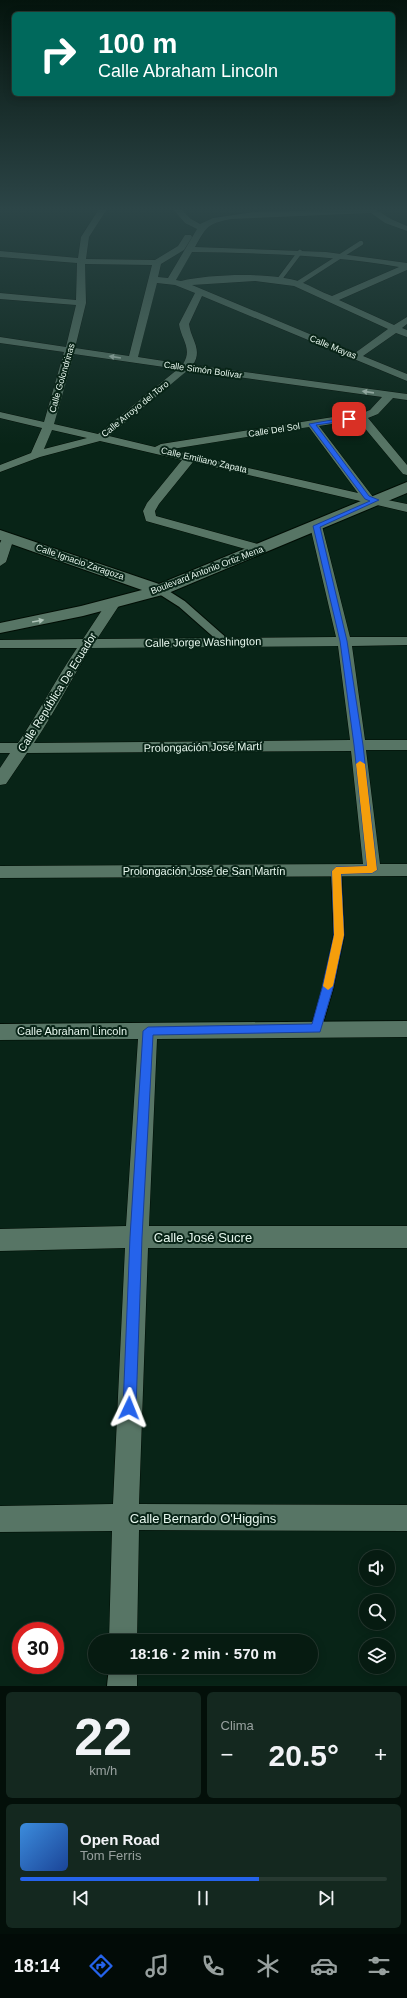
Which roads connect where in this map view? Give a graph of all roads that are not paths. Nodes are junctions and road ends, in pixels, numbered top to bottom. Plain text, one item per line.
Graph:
1 (81, 288) edge
2 (153, 288) edge
3 (192, 288) edge
4 (305, 288) edge
5 (359, 288) edge
6 (200, 292) junction
7 (0, 296) edge
8 (331, 300) junction
9 (81, 303) junction
10 (407, 320) edge
11 (394, 328) junction
12 (407, 334) edge
13 (0, 340) edge
14 (71, 350) junction
15 (357, 356) junction
16 (133, 359) junction
17 (186, 367) junction
18 (407, 378) edge
19 (390, 395) junction
20 (407, 397) edge
21 (0, 415) edge
22 (361, 417) junction
23 (312, 424) junction
24 (48, 426) junction
25 (100, 438) junction
26 (151, 448) junction
27 (36, 456) junction
28 (191, 457) junction
29 (0, 469) edge
30 (407, 472) edge
31 (407, 487) edge
32 (371, 499) junction
33 (407, 508) edge
34 (316, 526) junction
35 (4, 536) edge
36 (260, 550) junction
37 (0, 562) edge
38 (160, 590) junction
39 (113, 604) junction
40 (0, 628) edge
41 (344, 641) junction
42 (407, 641) edge
43 (224, 642) junction
44 (0, 644) edge
45 (86, 644) junction
46 (358, 745) junction
47 (407, 745) edge
48 (0, 748) edge
49 (23, 748) junction
50 (0, 780) edge
51 (372, 870) junction
52 (407, 870) edge
53 (336, 871) junction
54 (0, 872) edge
55 (316, 1029) junction
56 (407, 1029) edge
57 (148, 1031) junction
58 (0, 1032) edge
59 (136, 1237) junction
60 (407, 1237) edge
61 (0, 1240) edge
62 (125, 1518) junction
63 (407, 1518) edge
64 (0, 1519) edge
65 (123, 1634) edge
66 (123, 1674) edge
67 (122, 1686) edge

1 - 9 street, Calle Golondrinas
2 - 16 street
3 - 6 street, Calle Mayas
4 - 8 street
5 - 8 street
6 - 15 street, Calle Mayas
6 - 17 street, Calle Arroyo del Toro
7 - 9 street
8 - 11 street
9 - 14 street, Calle Golondrinas
10 - 11 street
11 - 12 street
11 - 15 street
13 - 14 street, Calle Simón Bolívar
16 -> 14 street, Calle Simón Bolívar
14 - 24 street, Calle Golondrinas
15 - 18 street, Calle Mayas
16 - 17 street, Calle Simón Bolívar
19 -> 17 street, Calle Simón Bolívar
17 - 25 street, Calle Arroyo del Toro
19 - 20 street, Calle Simón Bolívar
19 - 22 street, Calle Del Sol
21 - 24 street, Calle Emiliano Zapata
22 - 23 street, Calle Del Sol
22 - 30 street
23 - 26 street, Calle Del Sol
23 - 32 street
24 - 25 street, Calle Emiliano Zapata
24 - 27 street, Calle Golondrinas
25 - 26 street, Calle Emiliano Zapata
25 - 27 street, Calle Arroyo del Toro
26 - 28 street, Calle Emiliano Zapata
27 - 29 street, Calle Arroyo del Toro
28 - 32 street, Calle Emiliano Zapata
28 - 36 street
31 - 32 main road, Boulevard Antonio Ortiz Mena
32 - 33 street, Calle Emiliano Zapata
32 - 34 main road, Boulevard Antonio Ortiz Mena
34 - 36 main road, Boulevard Antonio Ortiz Mena
34 - 41 street
35 - 37 street
35 - 38 main road, Calle Ignacio Zaragoza
36 - 38 main road, Boulevard Antonio Ortiz Mena
38 - 39 main road, Boulevard Antonio Ortiz Mena
38 - 43 lane
40 -> 39 main road, Boulevard Antonio Ortiz Mena
39 - 45 street, Calle República De Ecuador
41 - 42 street, Calle Jorge Washington
41 - 43 street, Calle Jorge Washington
41 - 46 street
43 - 45 street, Calle Jorge Washington
44 - 45 street, Calle Jorge Washington
45 - 49 street, Calle República De Ecuador
46 - 47 street, Prolongación José Martí
46 - 49 street, Prolongación José Martí
46 - 51 street
48 - 49 street, Prolongación José Martí
49 - 50 street, Calle República De Ecuador
51 - 52 street, Prolongación José de San Martín
51 - 53 street, Prolongación José de San Martín
53 - 54 street, Prolongación José de San Martín
53 - 55 lane
55 - 56 street, Calle Abraham Lincoln
55 - 57 street, Calle Abraham Lincoln
57 - 58 street, Calle Abraham Lincoln
57 - 59 street
59 - 60 street, Calle José Sucre
59 - 61 street, Calle José Sucre
59 - 62 street
62 - 63 street, Calle Bernardo O'Higgins
62 - 64 street, Calle Bernardo O'Higgins
62 - 65 street
66 - 67 street

